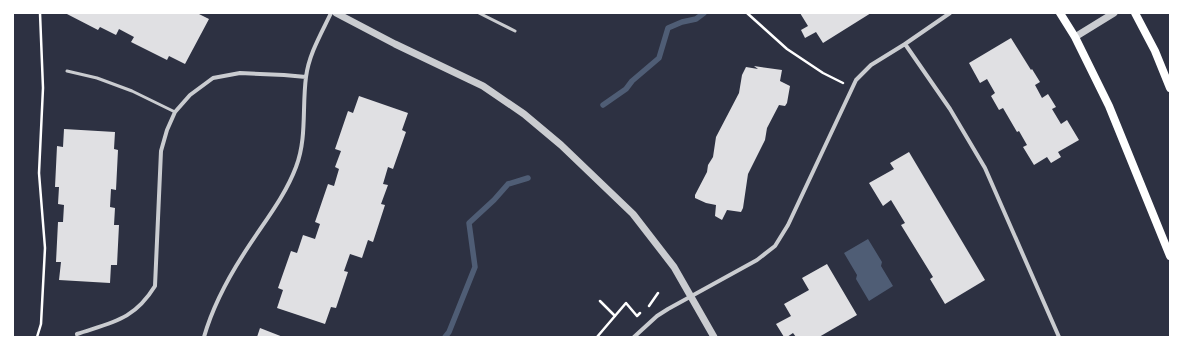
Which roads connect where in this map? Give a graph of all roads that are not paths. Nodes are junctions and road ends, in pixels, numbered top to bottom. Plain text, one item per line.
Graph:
1 (331, 13) edge
2 (336, 13) edge
3 (479, 13) edge
4 (950, 13) edge
5 (1060, 13) edge
6 (1114, 13) edge
7 (1135, 13) edge
8 (515, 31) dead end
9 (1075, 37) junction
10 (905, 44) junction
11 (67, 71) dead end
12 (306, 77) junction
13 (1170, 88) edge
14 (175, 112) junction
15 (1170, 256) edge
16 (691, 296) junction
17 (78, 337) edge
18 (204, 337) edge
19 (634, 337) edge
20 (714, 337) edge
21 (1059, 337) edge

1 - 12 street
2 - 16 street
3 - 8 lane
4 - 10 street
5 - 9 main road
6 - 9 street
7 - 13 main road
9 - 15 main road
10 - 16 street
10 - 21 street
11 - 14 lane
12 - 14 street
12 - 18 street
14 - 17 street
16 - 19 street
16 - 20 street

